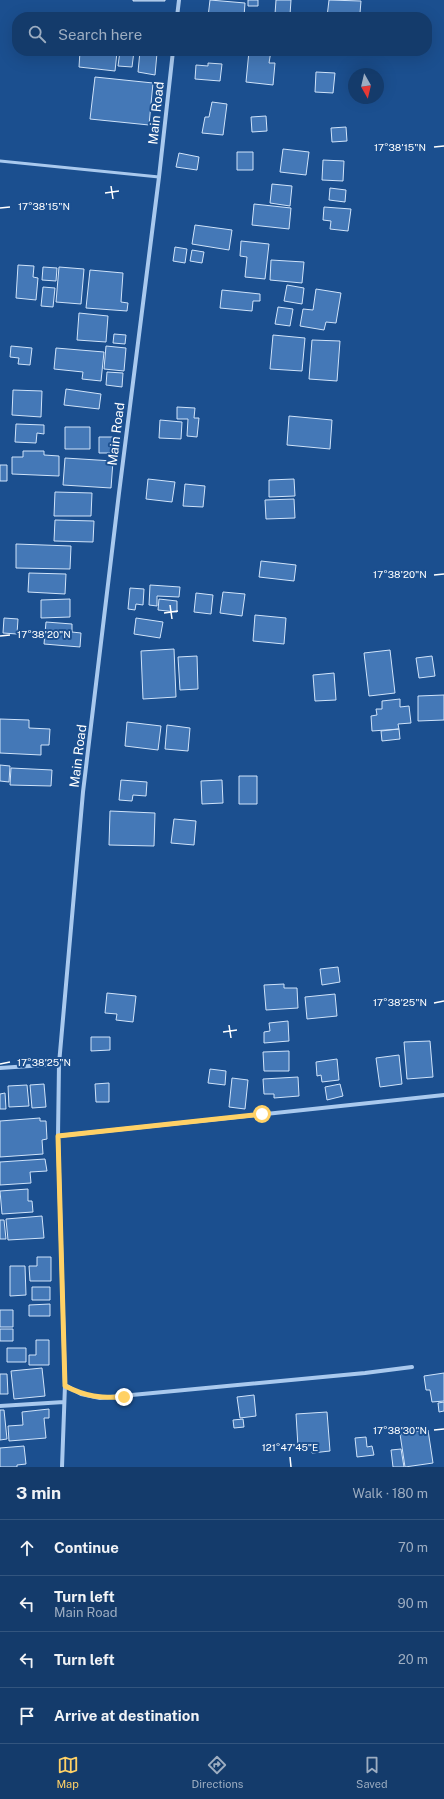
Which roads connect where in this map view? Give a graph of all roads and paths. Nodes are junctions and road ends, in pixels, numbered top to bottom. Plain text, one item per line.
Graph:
1 (179, 0) edge
2 (178, 12) edge
3 (172, 56) edge
4 (0, 161) edge
5 (160, 177) junction
6 (59, 1064) junction
7 (0, 1068) edge
8 (444, 1095) edge
9 (58, 1136) junction
10 (412, 1368) dead end
11 (65, 1386) junction
12 (64, 1402) junction
13 (0, 1406) edge
14 (62, 1467) edge

1 - 2 street
3 - 5 street, Main Road
4 - 5 lane
5 - 6 street, Main Road
6 - 7 street
6 - 9 street, Main Road
8 - 9 street
9 - 11 street, Main Road
10 - 11 street
11 - 12 street, Main Road
12 - 13 street
12 - 14 street, Main Road

